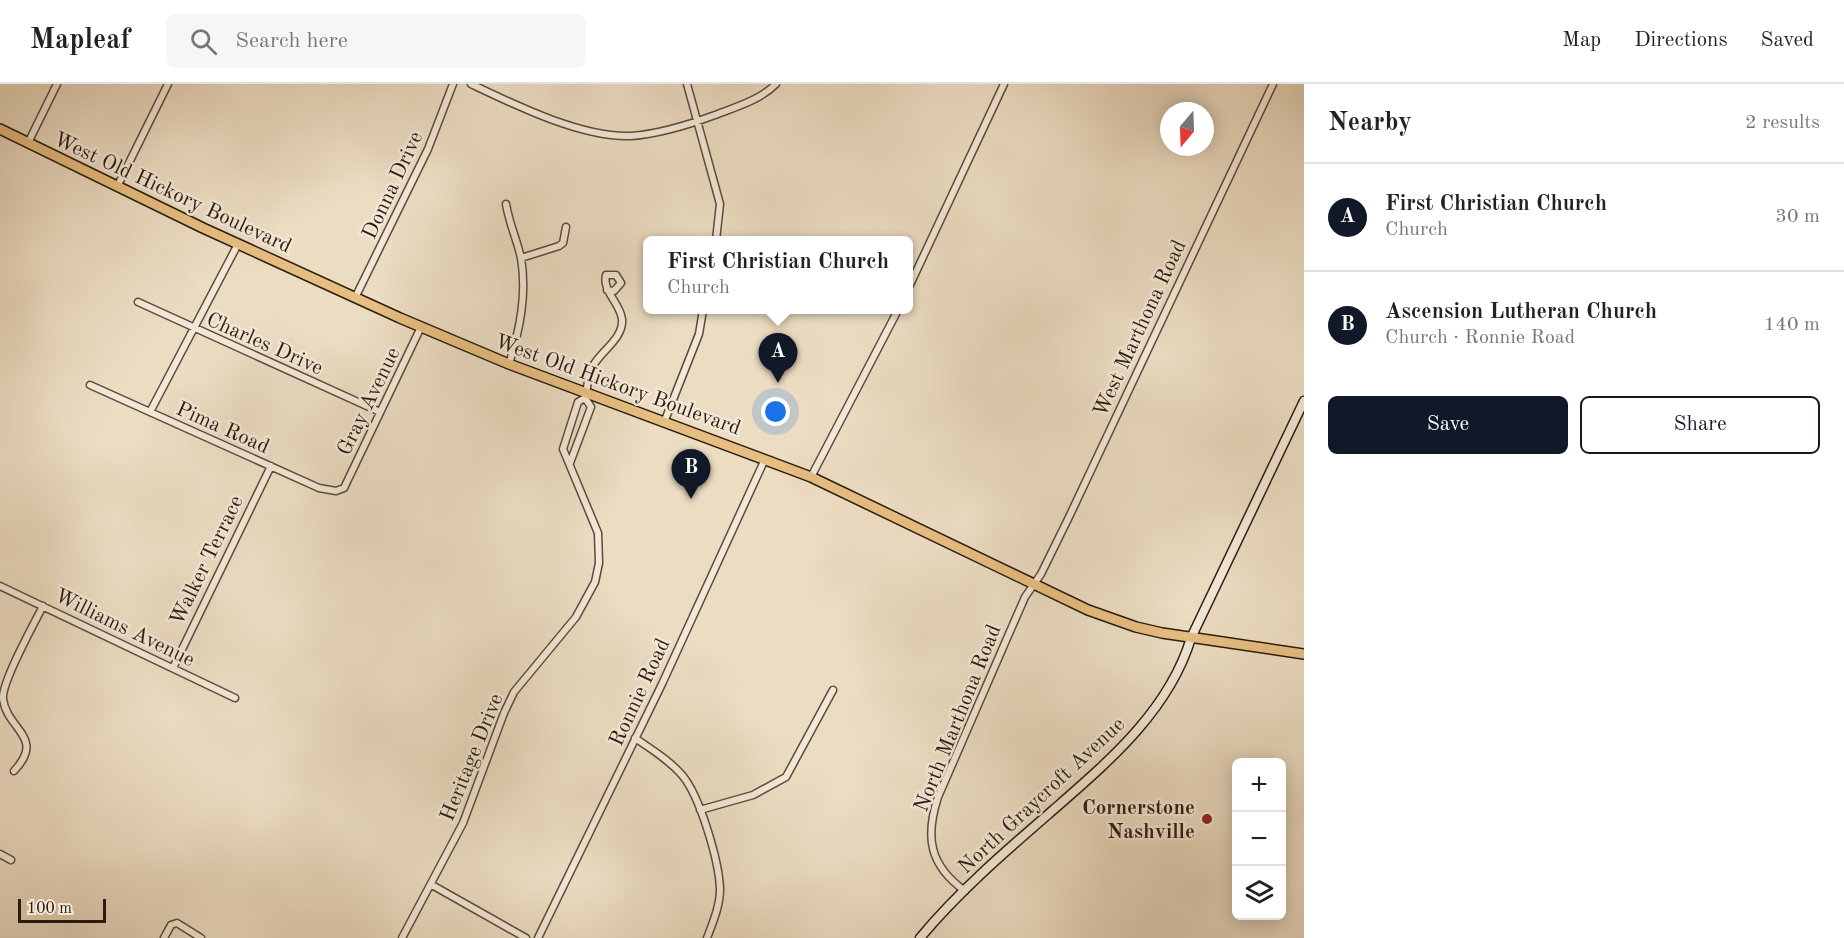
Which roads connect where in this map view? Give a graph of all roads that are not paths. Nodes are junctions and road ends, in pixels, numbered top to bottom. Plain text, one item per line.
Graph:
1 (57, 84) edge
2 (168, 84) edge
3 (453, 84) edge
4 (471, 84) edge
5 (687, 84) edge
6 (776, 84) edge
7 (1005, 84) edge
8 (1273, 84) edge
9 (699, 121) junction
10 (0, 129) edge
11 (28, 143) junction
12 (117, 187) junction
13 (506, 204) dead end
14 (566, 227) dead end
15 (716, 236) edge
16 (238, 244) junction
17 (520, 258) junction
18 (913, 280) edge
19 (608, 290) dead end
20 (356, 298) junction
21 (138, 302) dead end
22 (702, 314) edge
23 (895, 314) edge
24 (421, 327) junction
25 (193, 329) junction
26 (508, 363) junction
27 (90, 385) dead end
28 (586, 396) junction
29 (1304, 401) edge
30 (150, 412) junction
31 (381, 412) junction
32 (665, 420) junction
33 (766, 458) junction
34 (570, 463) junction
35 (271, 466) junction
36 (811, 477) junction
37 (344, 488) joint
38 (1032, 585) junction
39 (0, 586) edge
40 (43, 606) junction
41 (1191, 638) junction
42 (1304, 654) edge
43 (173, 668) junction
44 (833, 690) dead end
45 (235, 698) dead end
46 (2, 700) edge
47 (635, 738) junction
48 (14, 771) dead end
49 (700, 810) junction
50 (0, 854) edge
51 (11, 860) dead end
52 (432, 885) junction
53 (965, 891) junction
54 (165, 938) edge
55 (201, 938) edge
56 (402, 938) edge
57 (526, 938) edge
58 (538, 938) edge
59 (707, 938) edge
60 (920, 938) edge

1 - 11 street
2 - 12 street
3 - 20 street, Donna Drive
4 - 9 street
5 - 9 street
6 - 9 street
7 - 18 street
8 - 38 street, West Marthona Road
9 - 15 street
10 - 11 main road, West Old Hickory Boulevard
11 - 12 main road, West Old Hickory Boulevard
12 - 16 main road, West Old Hickory Boulevard
13 - 17 street
14 - 17 street
16 - 20 main road, West Old Hickory Boulevard
16 - 25 street
17 - 26 street
19 - 28 street, Heritage Drive
20 - 24 main road, West Old Hickory Boulevard
21 - 25 street, Charles Drive
22 - 32 street
23 - 36 street
24 - 26 main road, West Old Hickory Boulevard
24 - 31 street, Gray Avenue
25 - 30 street
25 - 31 street, Charles Drive
26 - 28 main road, West Old Hickory Boulevard
27 - 30 street, Pima Road
28 - 32 main road, West Old Hickory Boulevard
28 - 34 street, Heritage Drive
28 - 34 street, Heritage Drive
29 - 41 street, North Graycroft Avenue
30 - 35 street, Pima Road
31 - 37 street, Gray Avenue
32 - 33 main road, West Old Hickory Boulevard
33 - 36 main road, West Old Hickory Boulevard
33 - 47 street, Ronnie Road
34 - 52 street, Heritage Drive
35 - 37 street, Pima Road
35 - 43 street, Walker Terrace
36 - 38 main road, West Old Hickory Boulevard
38 - 41 main road, West Old Hickory Boulevard
38 - 53 street, North Marthona Road
39 - 40 street, Williams Avenue
40 - 43 street, Williams Avenue
40 - 46 street
41 - 42 main road, West Old Hickory Boulevard
41 - 53 street, North Graycroft Avenue
43 - 45 street, Williams Avenue
44 - 49 street
46 - 48 street
47 - 49 street
47 - 58 street, Ronnie Road
49 - 59 street
50 - 51 street
52 - 56 street, Heritage Drive
52 - 57 street
53 - 60 street, North Graycroft Avenue
54 - 55 street

